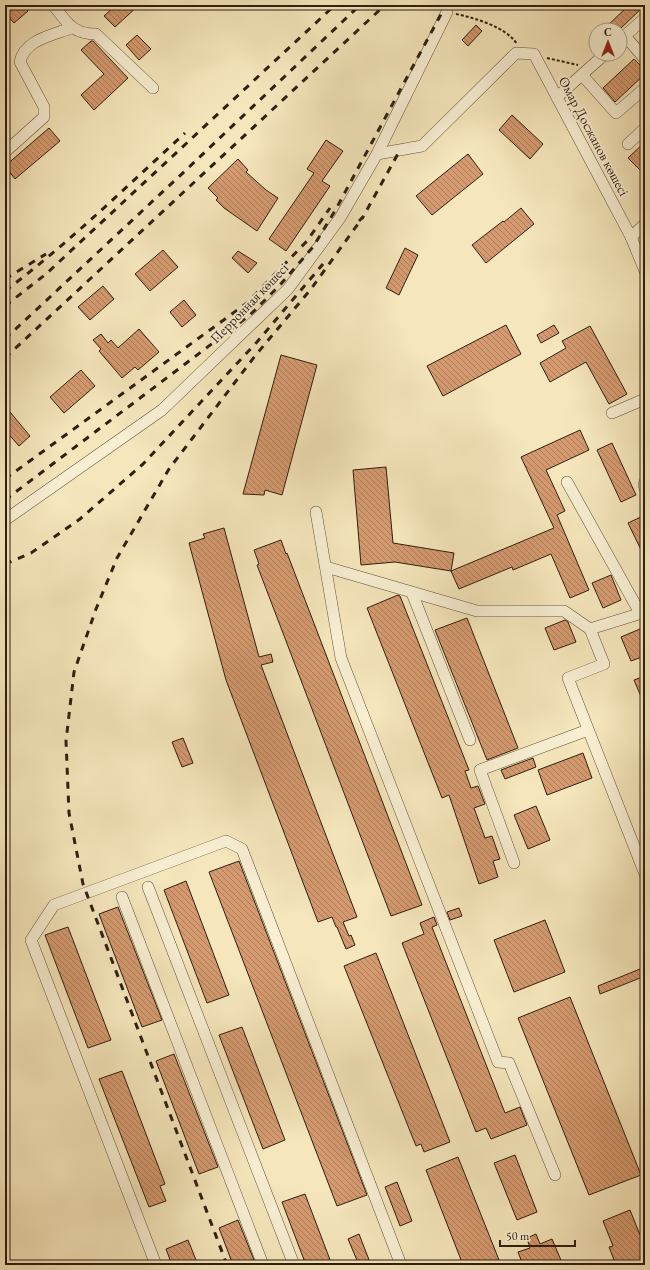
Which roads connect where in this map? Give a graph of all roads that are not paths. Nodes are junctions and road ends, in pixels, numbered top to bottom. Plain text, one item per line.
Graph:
1 (53, 5) edge
2 (447, 12) road end
3 (645, 18) edge
4 (71, 28) junction
5 (628, 33) edge
6 (628, 43) edge
7 (645, 59) edge
8 (596, 62) edge
9 (586, 71) junction
10 (153, 88) dead end
11 (645, 88) edge
12 (557, 97) junction
13 (645, 128) edge
14 (628, 144) dead end
15 (5, 152) edge
16 (377, 154) junction
17 (645, 224) edge
18 (631, 237) junction
19 (645, 270) edge
20 (645, 399) edge
21 (612, 413) dead end
22 (567, 482) dead end
23 (645, 482) edge
24 (645, 488) edge
25 (316, 512) dead end
26 (5, 520) edge
27 (326, 567) junction
28 (412, 593) junction
29 (642, 612) edge
30 (590, 629) junction
31 (588, 730) junction
32 (470, 740) dead end
33 (514, 863) dead end
34 (645, 874) edge
35 (148, 887) dead end
36 (122, 897) dead end
37 (555, 1175) dead end
38 (156, 1265) edge
39 (263, 1265) edge
40 (294, 1265) edge
41 (401, 1265) edge

1 - 4 street
2 - 16 street, Перронная көшесі
3 - 5 street
4 - 10 street
4 - 15 street
6 - 7 street
8 - 9 street
9 - 11 street
9 - 12 street
12 - 16 street, Омар Досжанов көшесі
12 - 18 street, Омар Досжанов көшесі
13 - 14 street
16 - 26 street, Перронная көшесі
17 - 18 street
18 - 19 street, Омар Досжанов көшесі
20 - 21 street
22 - 29 street
23 - 24 street
25 - 27 street
27 - 28 street
27 - 37 street
28 - 30 street
28 - 32 street
29 - 30 street
30 - 31 street
31 - 33 street
31 - 34 street
35 - 40 street
36 - 39 street
38 - 41 street

